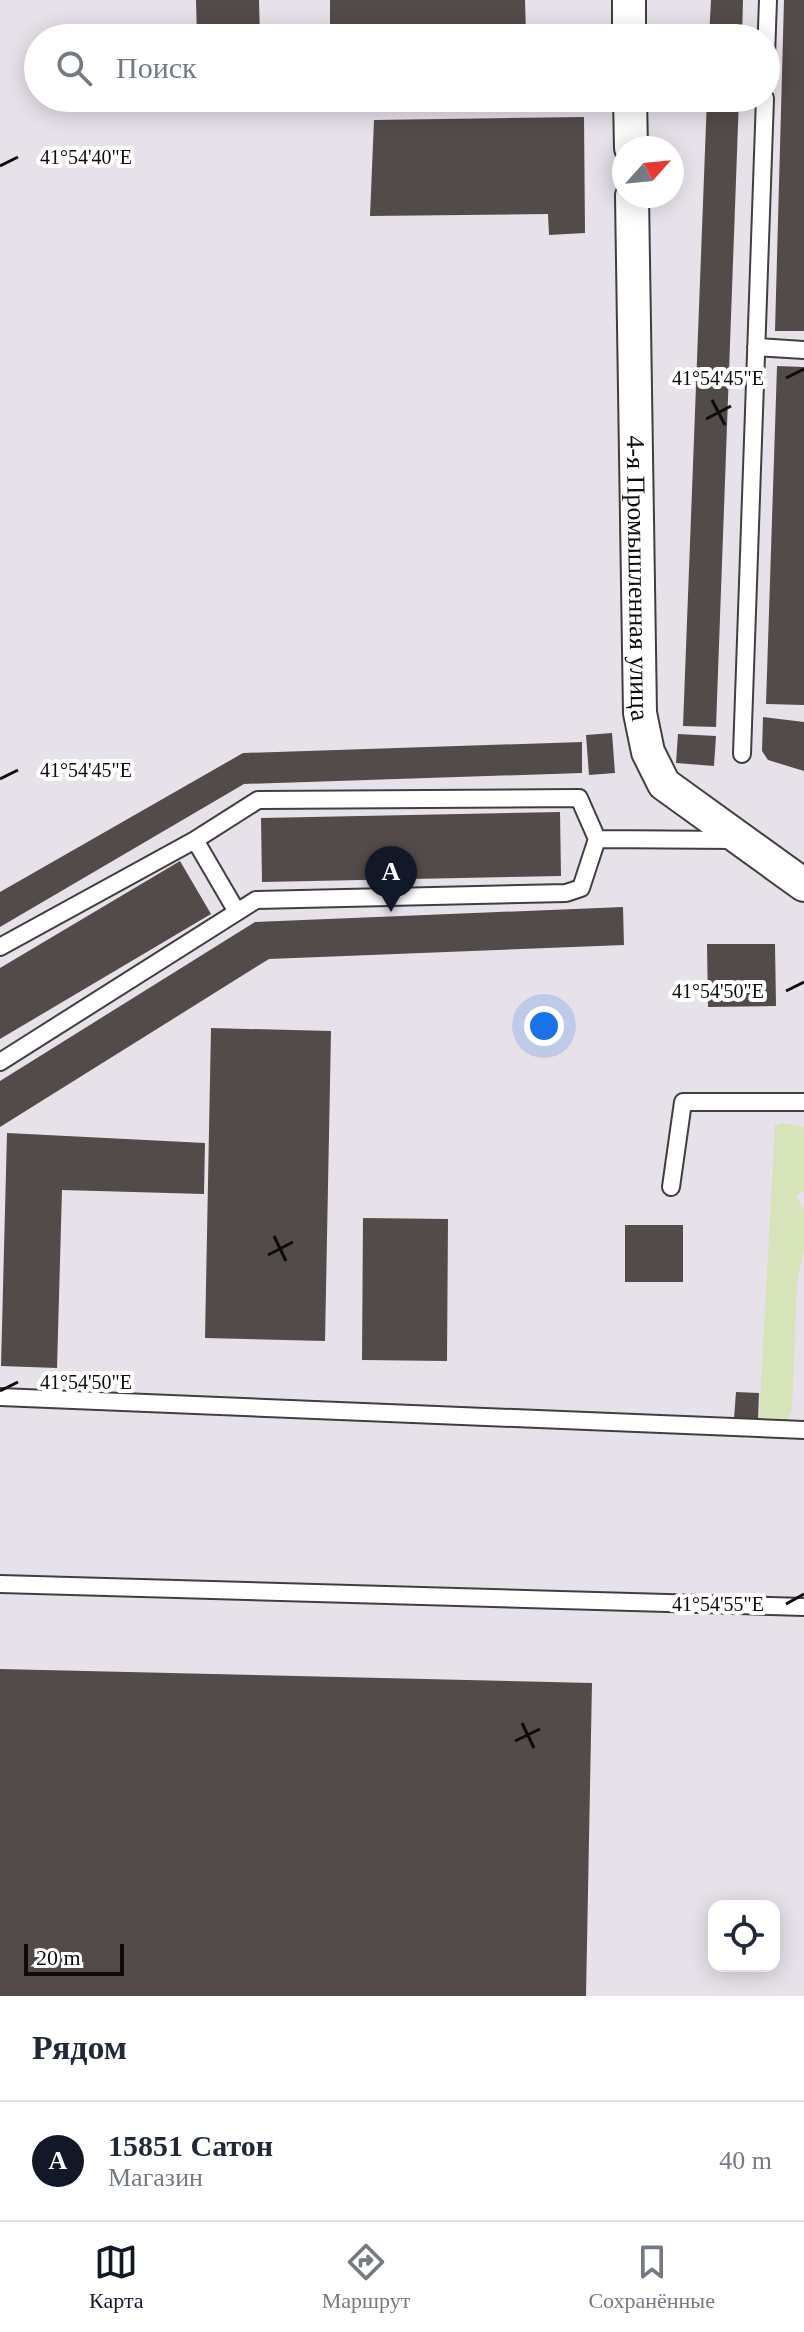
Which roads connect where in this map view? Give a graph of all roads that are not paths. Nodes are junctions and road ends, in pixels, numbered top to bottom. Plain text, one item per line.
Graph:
1 (629, 0) edge
2 (768, 0) edge
3 (629, 24) edge
4 (767, 24) edge
5 (630, 112) edge
6 (764, 112) edge
7 (631, 136) edge
8 (632, 208) edge
9 (756, 347) junction
10 (804, 350) edge
11 (742, 754) dead end
12 (597, 839) junction
13 (195, 840) junction
14 (741, 840) junction
15 (804, 885) edge
16 (237, 912) junction
17 (0, 947) edge
18 (0, 1062) edge
19 (804, 1102) edge
20 (671, 1187) dead end
21 (0, 1397) edge
22 (804, 1430) edge
23 (0, 1584) edge
24 (804, 1607) edge

1 - 3 street
2 - 4 lane
5 - 7 street
6 - 9 lane
8 - 14 street, 4-я Промышленная улица
9 - 10 lane
9 - 11 lane
12 - 13 lane
12 - 14 lane
12 - 16 lane
13 - 16 lane
13 - 17 lane
14 - 15 street, 4-я Промышленная улица
16 - 18 lane
19 - 20 lane
21 - 22 lane
23 - 24 lane

